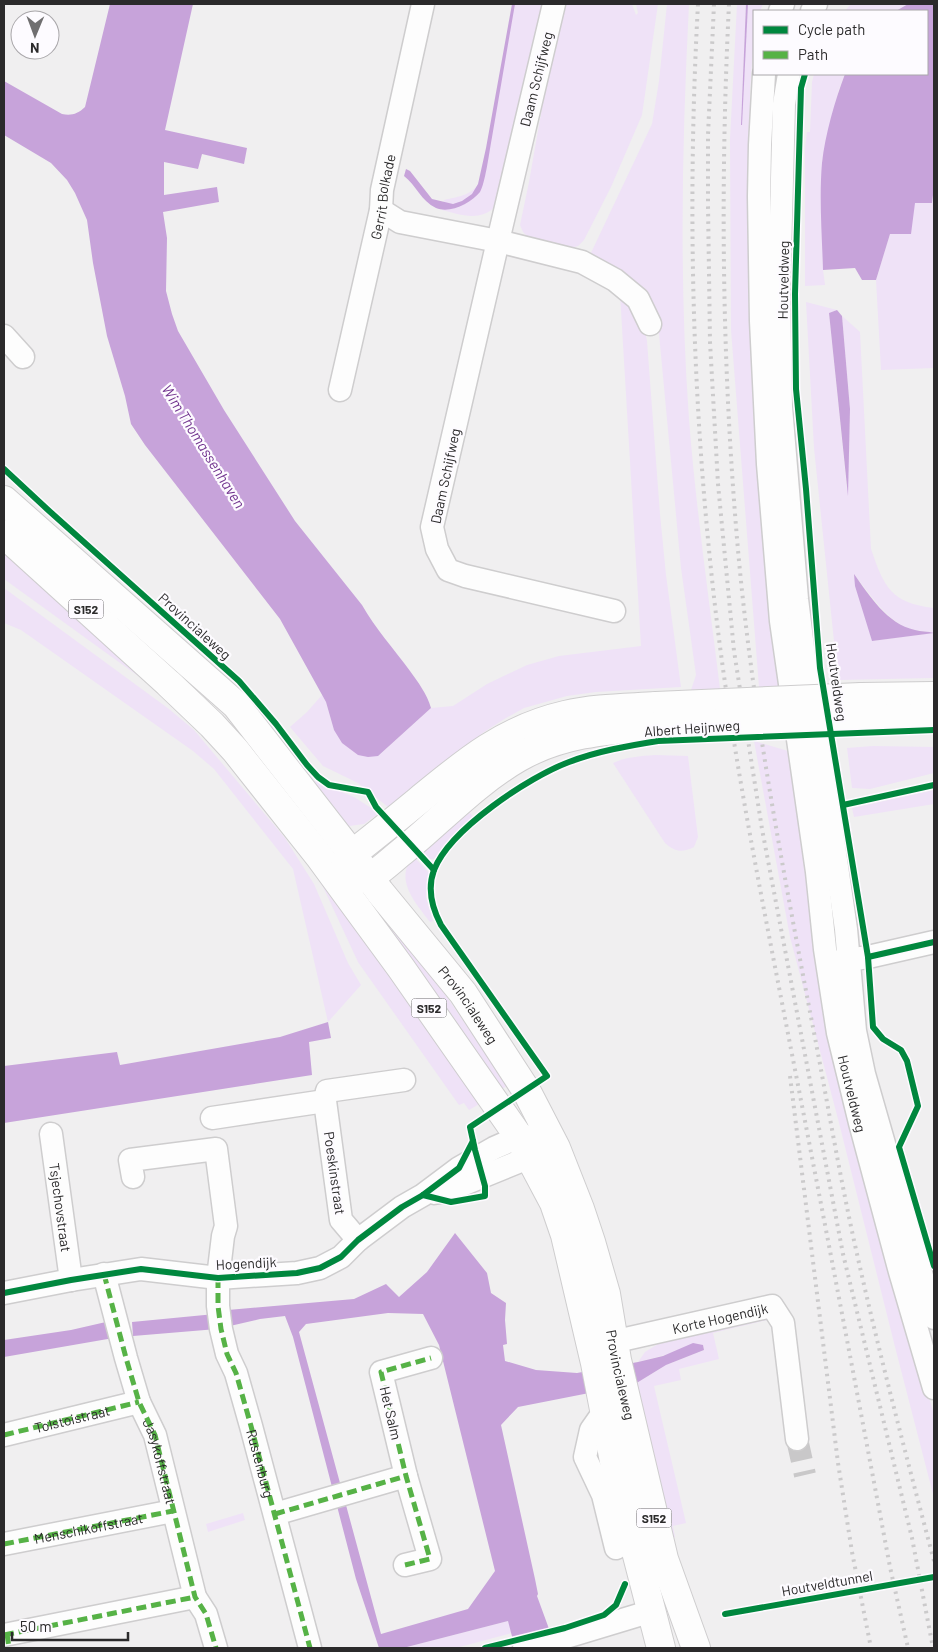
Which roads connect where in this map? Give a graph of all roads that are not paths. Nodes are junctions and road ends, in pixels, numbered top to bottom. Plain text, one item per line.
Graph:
1 (423, 4) edge
2 (554, 4) edge
3 (764, 75) edge
4 (789, 75) edge
5 (381, 210) junction
6 (498, 241) junction
7 (650, 324) dead end
8 (4, 336) edge
9 (23, 357) dead end
10 (340, 390) dead end
11 (4, 500) edge
12 (4, 534) edge
13 (614, 612) dead end
14 (934, 696) edge
15 (861, 708) junction
16 (656, 716) junction
17 (934, 718) edge
18 (352, 854) junction
19 (369, 878) junction
20 (337, 881) junction
21 (934, 942) edge
22 (838, 961) junction
23 (404, 1080) dead end
24 (325, 1101) junction
25 (212, 1118) dead end
26 (51, 1134) dead end
27 (550, 1135) junction
28 (524, 1147) junction
29 (133, 1177) dead end
30 (358, 1240) junction
31 (104, 1274) junction
32 (218, 1278) junction
33 (70, 1280) junction
34 (4, 1293) edge
35 (934, 1318) edge
36 (604, 1353) junction
37 (432, 1358) dead end
38 (934, 1388) edge
39 (610, 1398) junction
40 (139, 1402) junction
41 (4, 1435) edge
42 (797, 1439) tunnel mouth
43 (406, 1476) junction
44 (603, 1495) junction
45 (173, 1511) junction
46 (271, 1511) junction
47 (626, 1514) junction
48 (4, 1544) edge
49 (616, 1548) dead end
50 (405, 1564) dead end
51 (195, 1597) junction
52 (652, 1610) junction
53 (6, 1639) edge
54 (216, 1648) edge
55 (310, 1648) edge
56 (524, 1648) edge
57 (662, 1648) edge
58 (696, 1648) edge

1 - 5 street, Gerrit Bolkade
2 - 6 street, Daam Schijfweg
3 - 22 street, Houtveldweg
4 - 22 street, Houtveldweg
5 - 6 street
5 - 10 street, Gerrit Bolkade
6 - 7 street
6 - 13 street, Daam Schijfweg
8 - 9 street
11 - 18 main road, Provincialeweg / S152
12 - 20 main road, Provincialeweg / S152
14 - 15 main road, Albert Heijnweg
15 - 16 main road, Albert Heijnweg, bridge
15 - 17 main road, Albert Heijnweg
16 - 18 main road, Albert Heijnweg
16 - 19 main road, Albert Heijnweg
18 - 19 main road, Provincialeweg / S152
18 - 20 main road, Albert Heijnweg
19 - 20 main road
19 - 27 main road, Provincialeweg / S152
20 - 28 main road, Provincialeweg / S152
21 - 22 street
22 - 35 street, Houtveldweg
22 - 38 street, Houtveldweg
23 - 24 street
24 - 25 street
24 - 30 street, Poeskinstraat
26 - 33 street, Tsjechovstraat
27 - 28 street, Hogendijk
27 - 36 main road, Provincialeweg / S152
28 - 30 street, Hogendijk
28 - 36 main road, Provincialeweg / S152
29 - 32 street, Rustenburg
30 - 32 street, Hogendijk
31 - 32 street, Hogendijk
31 - 33 street, Hogendijk
31 - 40 street, Jasykoffstraat
32 - 46 street, Rustenburg
33 - 34 street, Hogendijk
36 - 39 main road, Provincialeweg / S152
36 - 42 street, Korte Hogendijk
37 - 43 street, Het Salm
39 - 44 street, Provincialeweg
39 - 47 main road, Provincialeweg / S152
39 - 58 main road, Provincialeweg / S152
40 - 41 street, Tolstoistraat
40 - 45 street, Jasykoffstraat
43 - 46 street
43 - 50 street, Het Salm
44 - 47 street, Provincialeweg
44 - 49 street, Provincialeweg
45 - 48 street, Menschikoffstraat
45 - 51 street, Jasykoffstraat
46 - 55 street, Rustenburg
47 - 52 main road, Provincialeweg / S152
51 - 53 street
51 - 54 street, Jasykoffstraat
52 - 56 street
52 - 57 main road, Provincialeweg / S152

